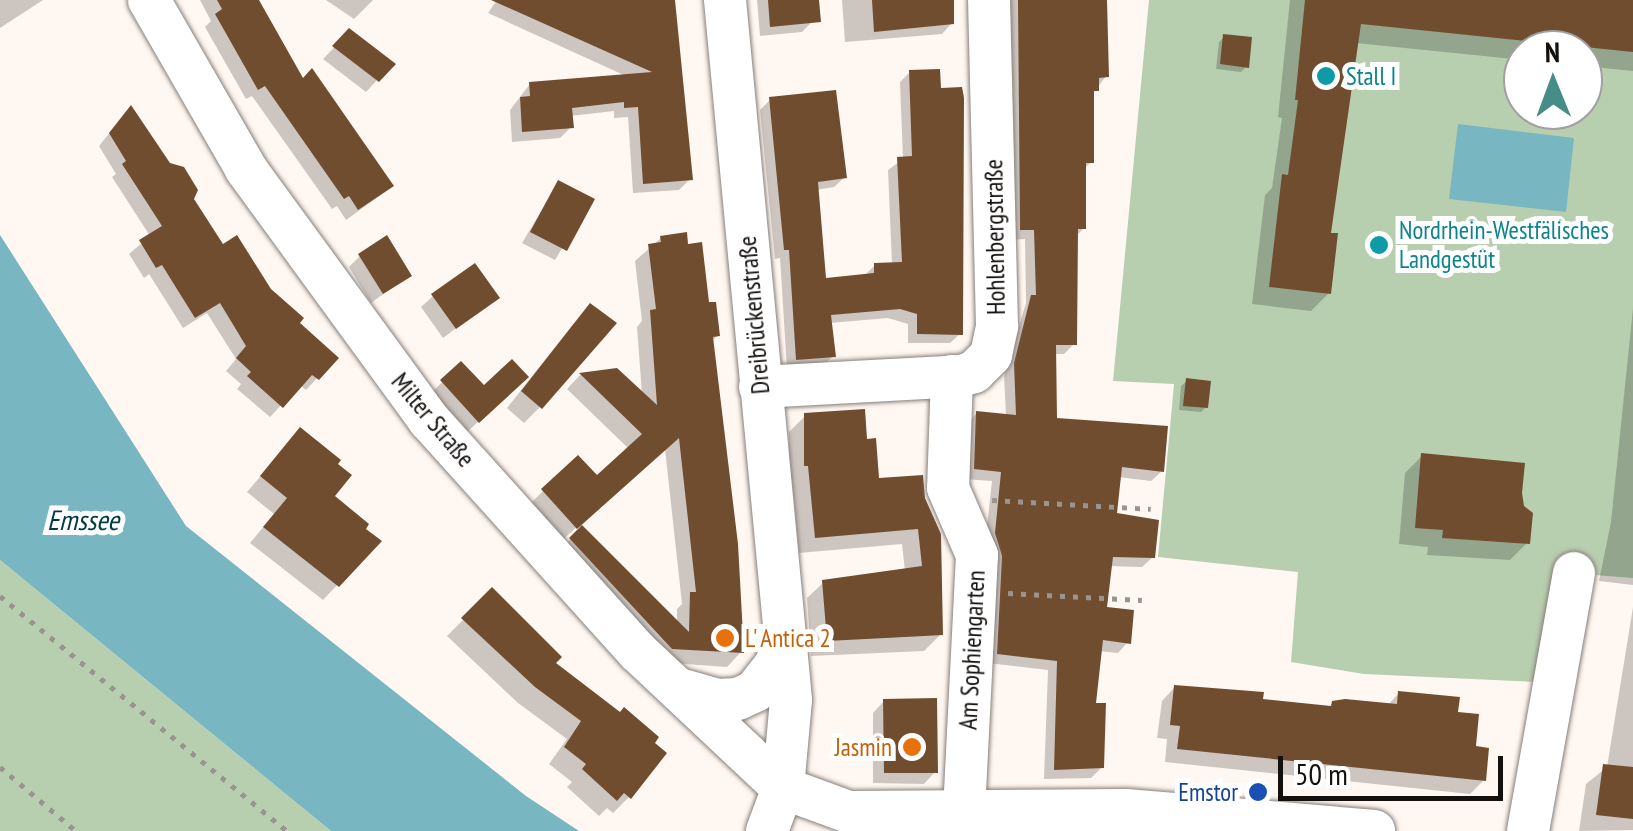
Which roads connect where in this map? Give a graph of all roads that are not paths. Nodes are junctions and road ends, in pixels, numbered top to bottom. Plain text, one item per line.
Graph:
1 (148, 0) edge
2 (725, 0) edge
3 (989, 0) edge
4 (952, 376) junction
5 (760, 388) junction
6 (1574, 574) dead end
7 (786, 630) junction
8 (679, 689) junction
9 (783, 788) junction
10 (964, 810) junction
11 (767, 831) edge
12 (1374, 831) edge
13 (1528, 831) edge

1 - 8 street, Milter Straße
2 - 5 street, Dreibrückenstraße
3 - 4 street, Hohlenbergstraße
4 - 5 street, Hohlenbergstraße
4 - 10 street, Am Sophiengarten
5 - 7 street, Dreibrückenstraße
6 - 13 street
7 - 8 street, Dreibrückenstraße
7 - 9 street, Dreibrückenstraße
8 - 9 street, Milter Straße
9 - 10 street
9 - 11 street, Dreibrückenstraße
10 - 12 street

